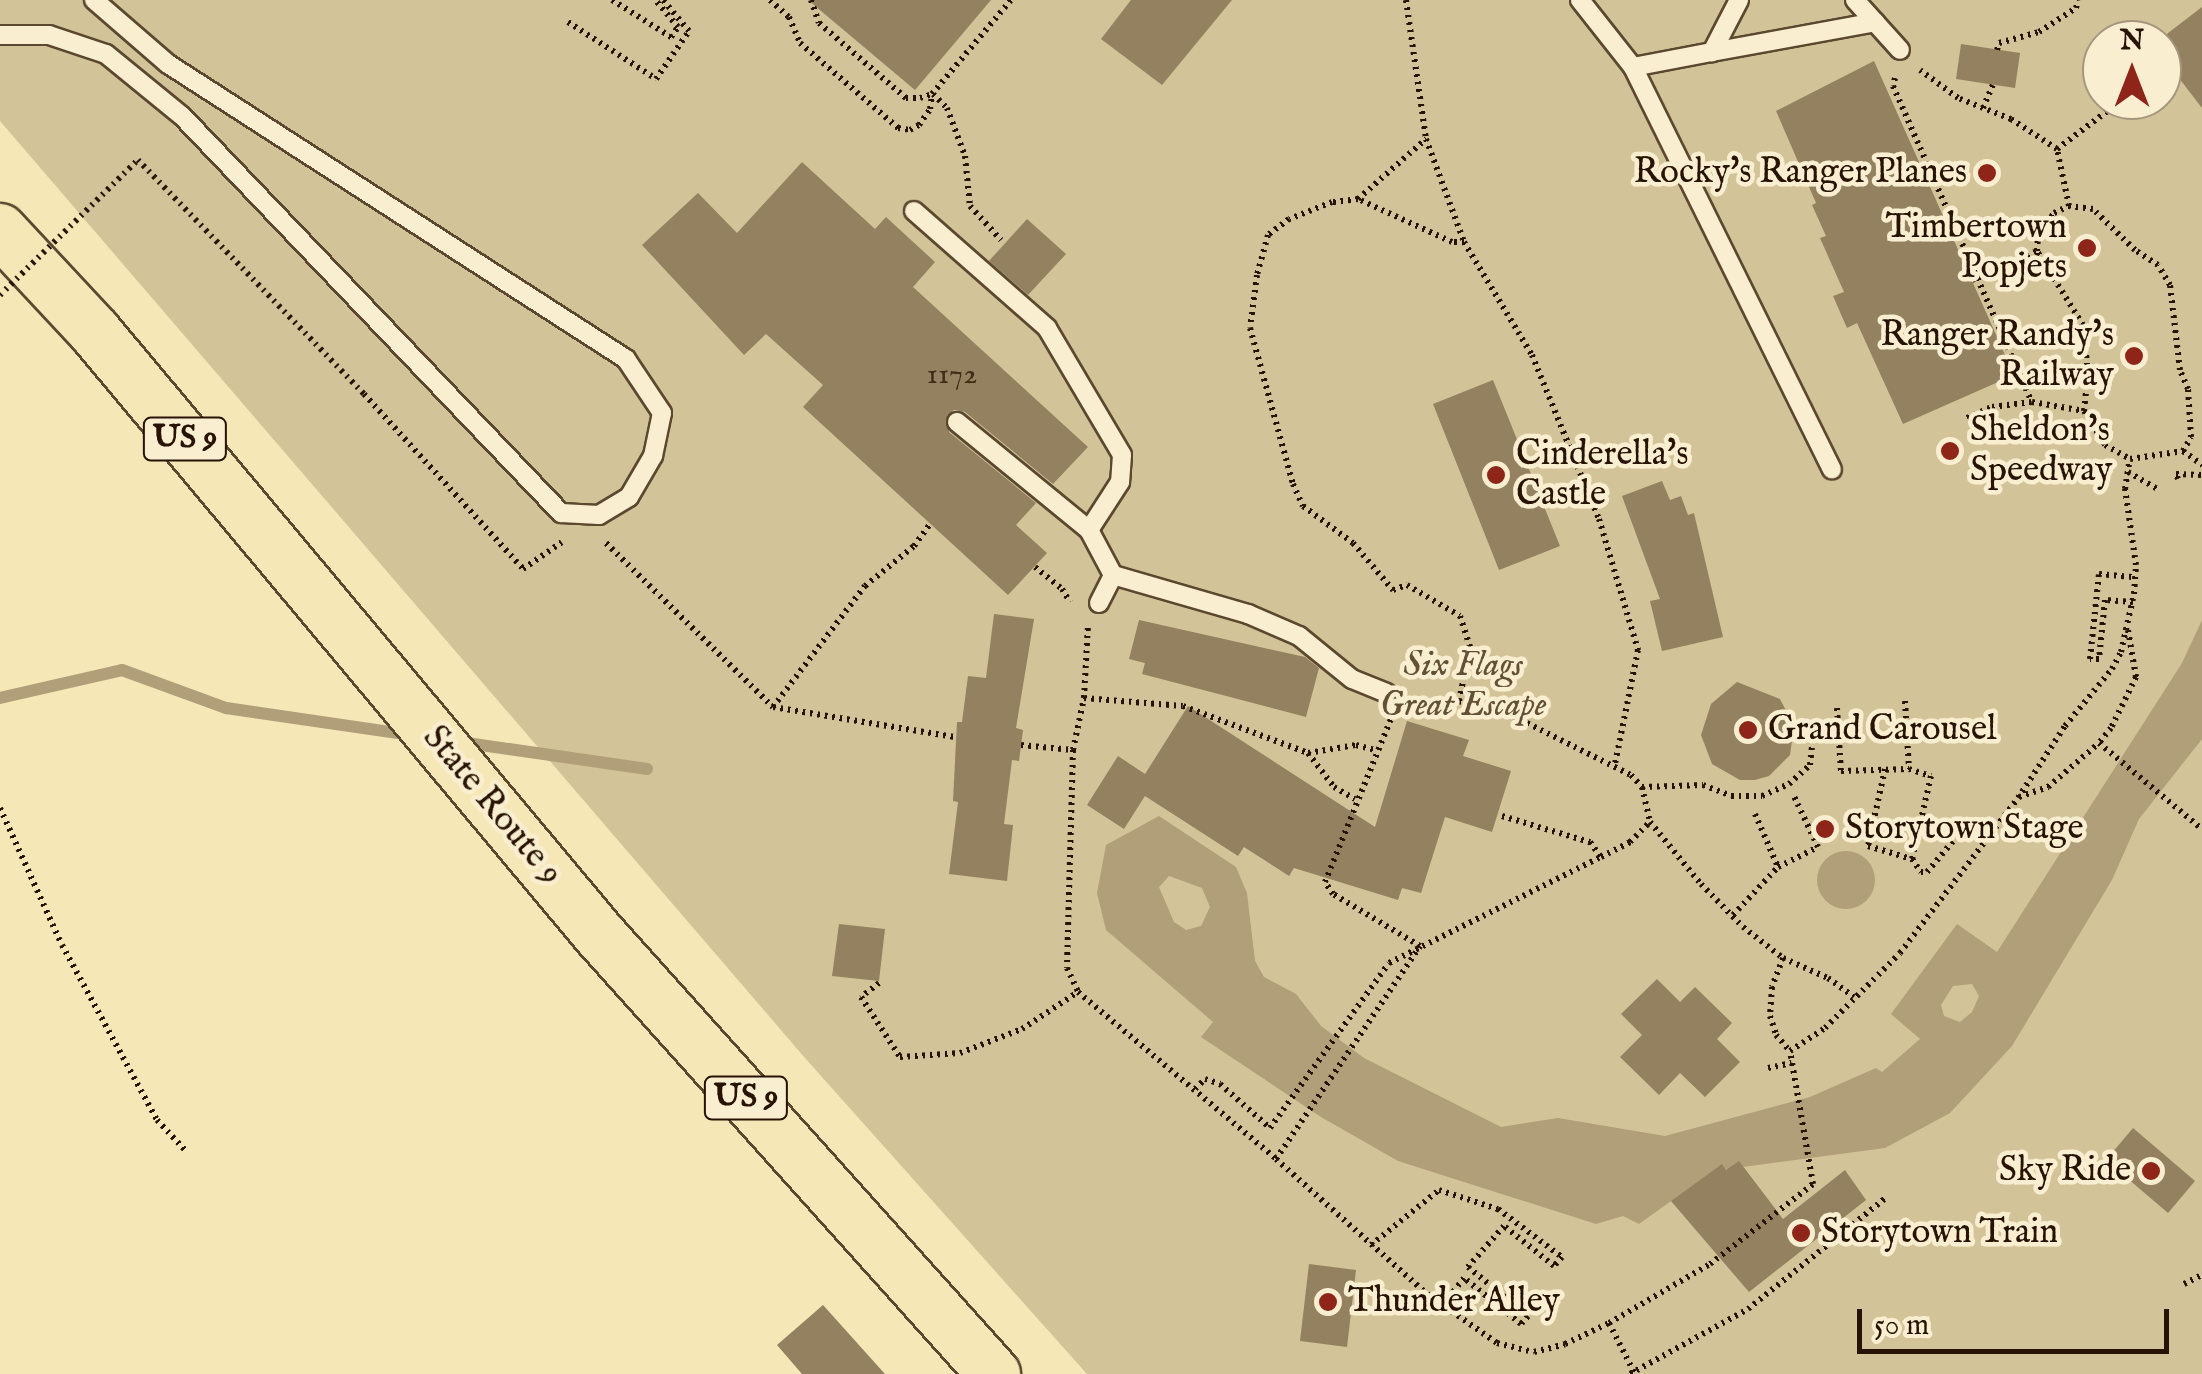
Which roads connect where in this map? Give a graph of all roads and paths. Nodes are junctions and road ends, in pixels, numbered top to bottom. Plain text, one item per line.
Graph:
1 (94, 0) edge
2 (612, 0) edge
3 (656, 0) edge
4 (664, 0) edge
5 (770, 0) edge
6 (811, 0) edge
7 (1011, 0) edge
8 (1406, 0) edge
9 (1580, 0) edge
10 (1738, 0) edge
11 (1855, 0) edge
12 (2078, 0) edge
13 (568, 22) dead end
14 (1875, 22) junction
15 (0, 35) edge
16 (1900, 50) joint
17 (1997, 50) dead end
18 (1712, 52) junction
19 (1914, 64) junction
20 (1633, 67) junction
21 (1992, 84) dead end
22 (932, 94) junction
23 (1984, 108) junction
24 (2095, 120) edge
25 (1426, 138) junction
26 (2057, 149) junction
27 (1358, 199) junction
28 (2070, 206) junction
29 (914, 211) dead end
30 (0, 230) edge
31 (1001, 240) dead end
32 (1464, 242) junction
33 (2037, 252) junction
34 (1975, 279) junction
35 (0, 295) edge
36 (2032, 402) junction
37 (2084, 411) junction
38 (1967, 418) dead end
39 (957, 422) dead end
40 (2183, 451) junction
41 (2130, 459) junction
42 (2202, 465) edge
43 (1832, 469) dead end
44 (2128, 472) junction
45 (2202, 475) edge
46 (2178, 478) dead end
47 (2158, 489) dead end
48 (930, 524) dead end
49 (1088, 530) junction
50 (600, 537) dead end
51 (1034, 567) dead end
52 (523, 569) dead end
53 (1113, 576) junction
54 (2135, 577) junction
55 (2132, 602) junction
56 (1099, 603) joint
57 (2128, 627) junction
58 (1087, 628) junction
59 (1386, 693) dead end
60 (1084, 698) junction
61 (1460, 701) junction
62 (1905, 702) dead end
63 (773, 707) junction
64 (1837, 708) dead end
65 (955, 737) dead end
66 (2099, 743) junction
67 (1021, 745) dead end
68 (1812, 745) dead end
69 (1074, 750) junction
70 (1376, 750) junction
71 (1308, 754) junction
72 (1614, 764) junction
73 (1886, 769) junction
74 (1909, 769) junction
75 (1642, 787) junction
76 (1794, 794) dead end
77 (2018, 798) junction
78 (1356, 799) junction
79 (0, 808) edge
80 (1755, 814) dead end
81 (1502, 816) dead end
82 (1650, 822) junction
83 (2202, 829) edge
84 (1989, 832) junction
85 (1602, 857) junction
86 (1912, 859) junction
87 (1778, 867) junction
88 (1733, 916) junction
89 (1420, 946) junction
90 (1784, 958) junction
91 (879, 983) dead end
92 (1078, 992) junction
93 (1854, 997) junction
94 (1790, 1051) junction
95 (1792, 1063) junction
96 (1768, 1068) dead end
97 (1195, 1088) junction
98 (185, 1150) dead end
99 (1276, 1159) junction
100 (1888, 1196) dead end
101 (1370, 1245) junction
102 (2202, 1275) edge
103 (2184, 1284) dead end
104 (1443, 1305) junction
105 (1608, 1322) junction
106 (1633, 1373) edge
107 (994, 1374) edge

1 - 15 lane
2 - 3 path
4 - 13 path
5 - 22 path
6 - 22 path
7 - 22 path
8 - 25 path
9 - 20 lane
10 - 18 lane
11 - 14 lane
12 - 17 path
14 - 16 lane
14 - 18 lane
16 - 19 path
18 - 20 lane
19 - 23 path
19 - 34 path
20 - 43 lane
21 - 23 path
22 - 31 path
23 - 26 path
24 - 26 path
25 - 27 path
25 - 32 path
26 - 28 path
27 - 32 path
27 - 61 path
28 - 33 path
28 - 40 path
29 - 49 lane
30 - 107 main road, State Route 9 / US 9
32 - 72 path
33 - 34 path
33 - 37 path
34 - 36 path
35 - 52 path, bridge
36 - 37 path
36 - 38 path
37 - 41 path
39 - 49 lane
40 - 41 path
40 - 42 path
41 - 44 path
44 - 47 path
44 - 54 path
45 - 46 path
48 - 63 path
49 - 53 lane
50 - 63 path
51 - 58 path
53 - 56 lane
53 - 59 lane
54 - 55 path
54 - 55 path
55 - 57 path
56 - 58 path
57 - 66 path
57 - 77 path
58 - 60 path
60 - 69 path
60 - 71 path
61 - 70 path
61 - 72 path
62 - 74 path
63 - 65 path
64 - 73 path
66 - 77 path
66 - 83 path
67 - 69 path
68 - 75 path
69 - 92 path
70 - 71 path
70 - 78 path
71 - 78 path
72 - 75 path
73 - 74 path
73 - 86 path
74 - 86 path
75 - 82 path
76 - 87 path
77 - 84 path
78 - 89 path
79 - 98 path
80 - 87 path
81 - 85 path
82 - 85 path
82 - 88 path
84 - 86 path
84 - 93 path
85 - 89 path
87 - 88 path
88 - 90 path
89 - 97 path
89 - 99 path
90 - 93 path
90 - 94 path
91 - 92 path
92 - 97 path
93 - 94 path
94 - 95 path
95 - 96 path
95 - 105 path
97 - 99 path
99 - 101 path
100 - 106 path
101 - 104 path
101 - 104 path
102 - 103 path
104 - 105 path
105 - 106 path

